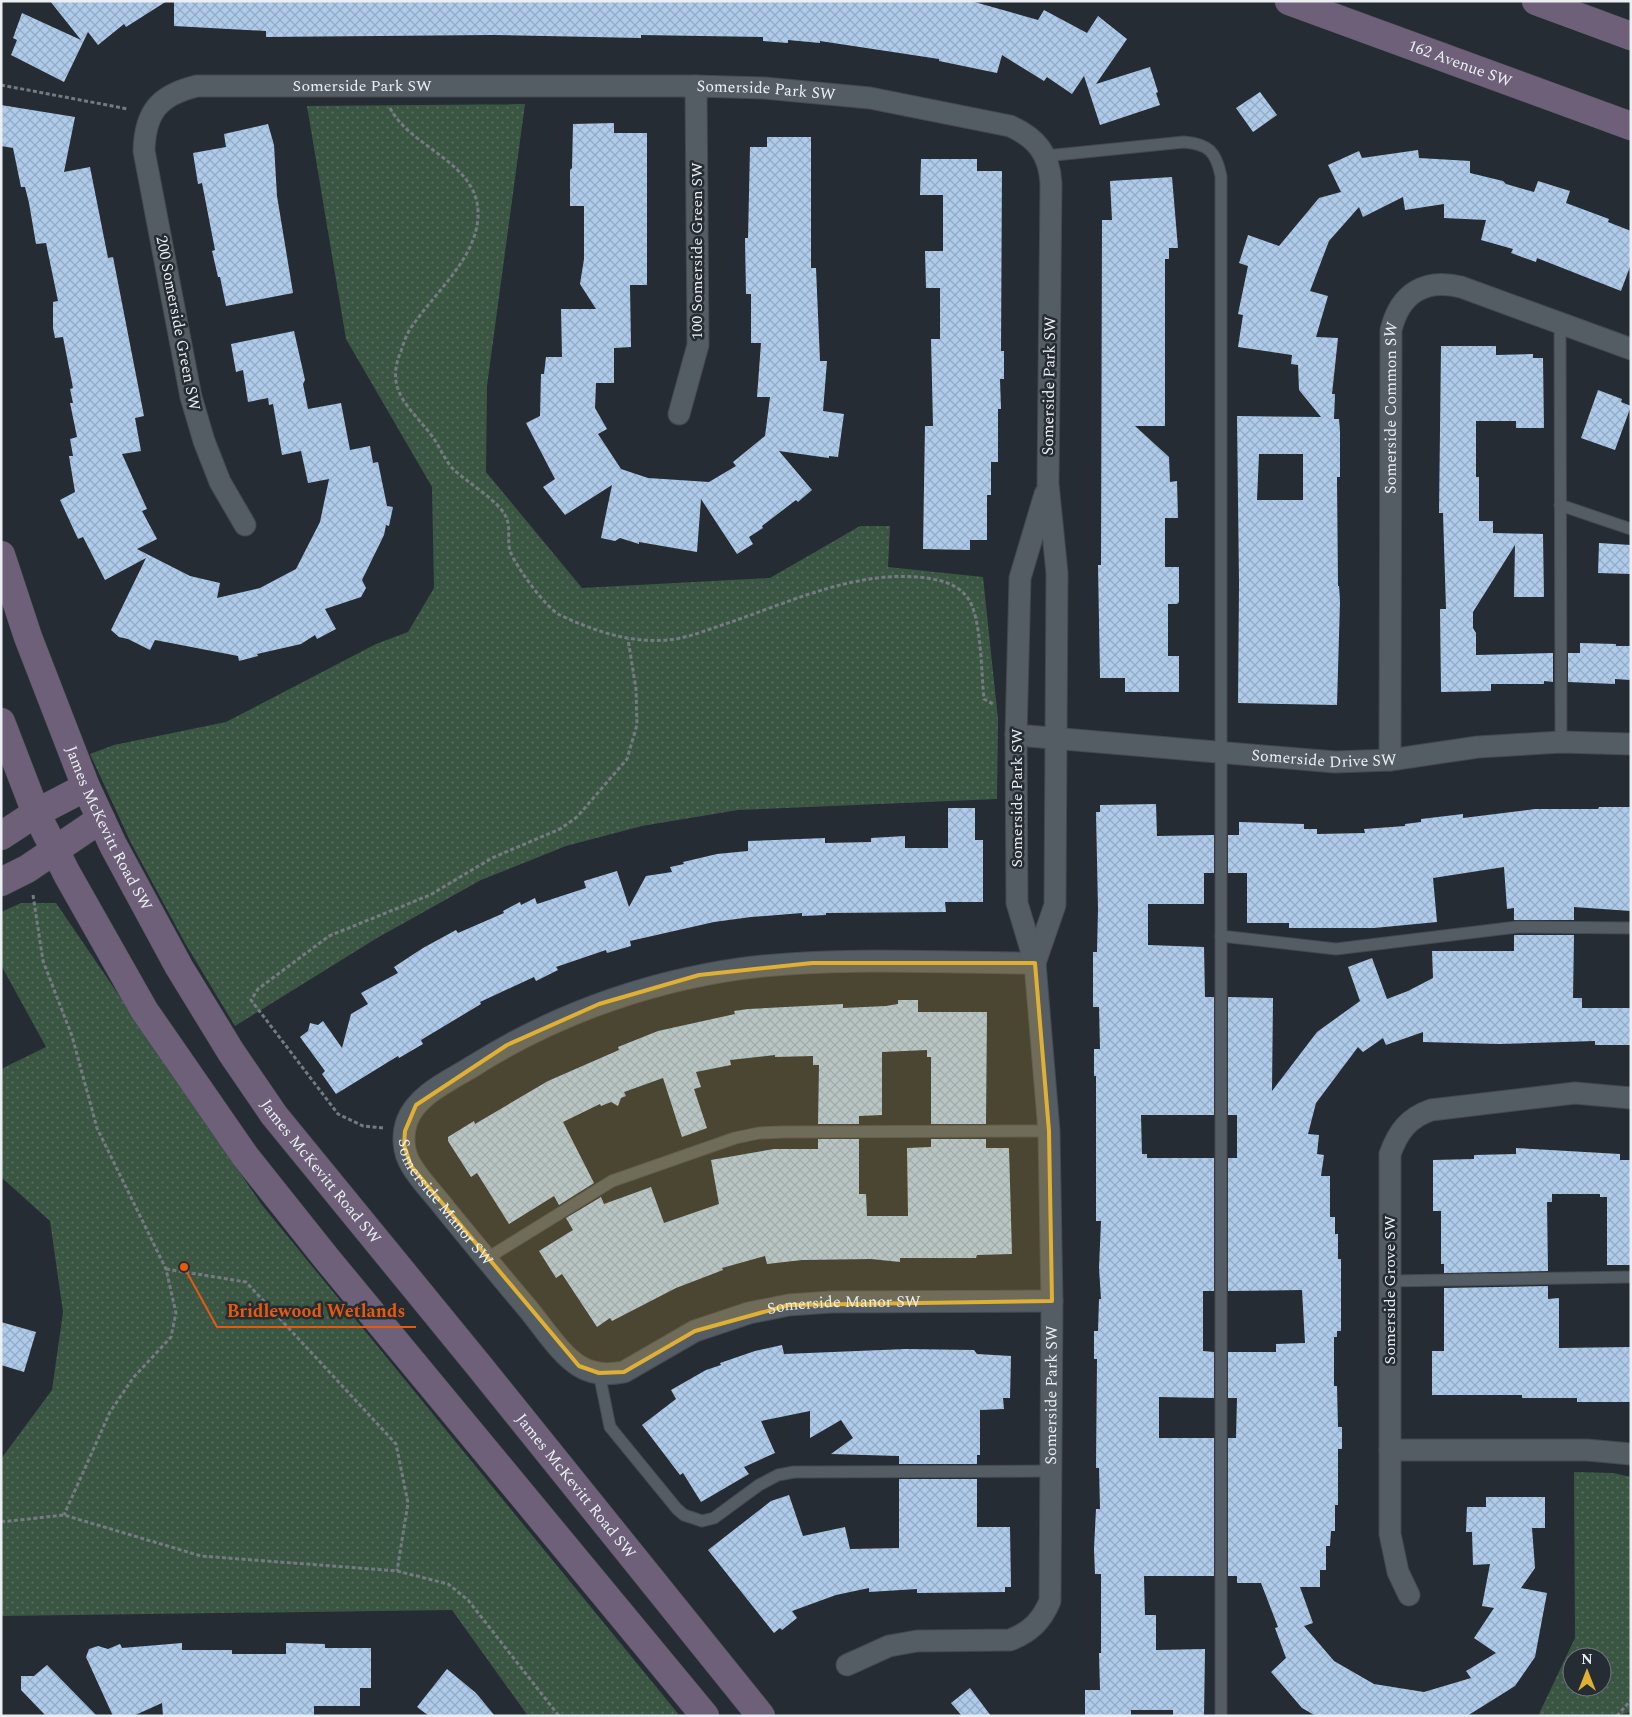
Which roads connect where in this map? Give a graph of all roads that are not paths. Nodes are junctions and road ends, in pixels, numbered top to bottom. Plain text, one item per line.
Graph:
1 (1289, 1) edge
2 (1536, 1) edge
3 (1631, 36) edge
4 (696, 86) junction
5 (153, 113) joint
6 (1631, 126) edge
7 (1045, 156) junction
8 (1560, 323) junction
9 (1631, 349) edge
10 (679, 414) dead end
11 (1048, 484) junction
12 (1560, 505) junction
13 (245, 525) dead end
14 (1631, 529) edge
15 (1, 554) edge
16 (1, 722) edge
17 (1016, 735) junction
18 (1056, 739) junction
19 (1561, 742) junction
20 (1631, 744) edge
21 (1221, 754) junction
22 (1390, 760) junction
23 (86, 787) junction
24 (36, 813) junction
25 (101, 819) junction
26 (1, 836) edge
27 (55, 850) junction
28 (1, 882) edge
29 (1631, 928) edge
30 (1221, 936) junction
31 (1035, 963) junction
32 (1631, 1098) edge
33 (1049, 1131) junction
34 (486, 1259) junction
35 (1631, 1277) edge
36 (1390, 1281) junction
37 (1052, 1301) junction
38 (599, 1374) junction
39 (1390, 1450) junction
40 (1631, 1454) edge
41 (1052, 1471) junction
42 (1410, 1595) dead end
43 (847, 1665) dead end
44 (705, 1716) edge
45 (761, 1716) edge
46 (1221, 1716) edge

1 - 6 main road, 162 Avenue SW
2 - 3 main road
4 - 5 street, Somerside Park SW
4 - 7 street, Somerside Park SW
4 - 10 street, 100 Somerside Green SW
5 - 13 street, 200 Somerside Green SW
7 - 11 street, Somerside Park SW
7 - 21 lane
8 - 9 street, Somerside Common SW
8 - 12 lane
8 - 22 street, Somerside Common SW
11 - 17 street, Somerside Park SW
11 - 18 street, Somerside Park SW
12 - 14 lane
12 - 19 lane
15 - 23 main road, James McKevitt Road SW
16 - 24 main road
17 - 18 street, Somerside Drive SW
17 - 31 street, Somerside Park SW
18 - 21 street, Somerside Drive SW
18 - 31 street, Somerside Park SW
19 - 20 street, Somerside Drive SW
19 - 22 street, Somerside Drive SW
21 - 22 street, Somerside Drive SW
21 - 30 lane
23 - 24 main road
23 - 25 main road, James McKevitt Road SW
24 - 26 main road
24 - 27 main road
25 - 27 main road
25 - 45 main road, James McKevitt Road SW
27 - 28 main road
27 - 44 main road
29 - 30 lane
30 - 46 lane
31 - 33 street, Somerside Park SW
31 - 34 street, Somerside Manor SW
32 - 36 street, Somerside Grove SW
33 - 34 lane
33 - 37 street, Somerside Park SW
34 - 38 street, Somerside Manor SW
35 - 36 lane
36 - 39 street, Somerside Grove SW
37 - 38 street, Somerside Manor SW
37 - 41 street, Somerside Park SW
38 - 41 lane
39 - 40 street
39 - 42 street, Somerside Grove SW
41 - 43 street, Somerside Park SW

